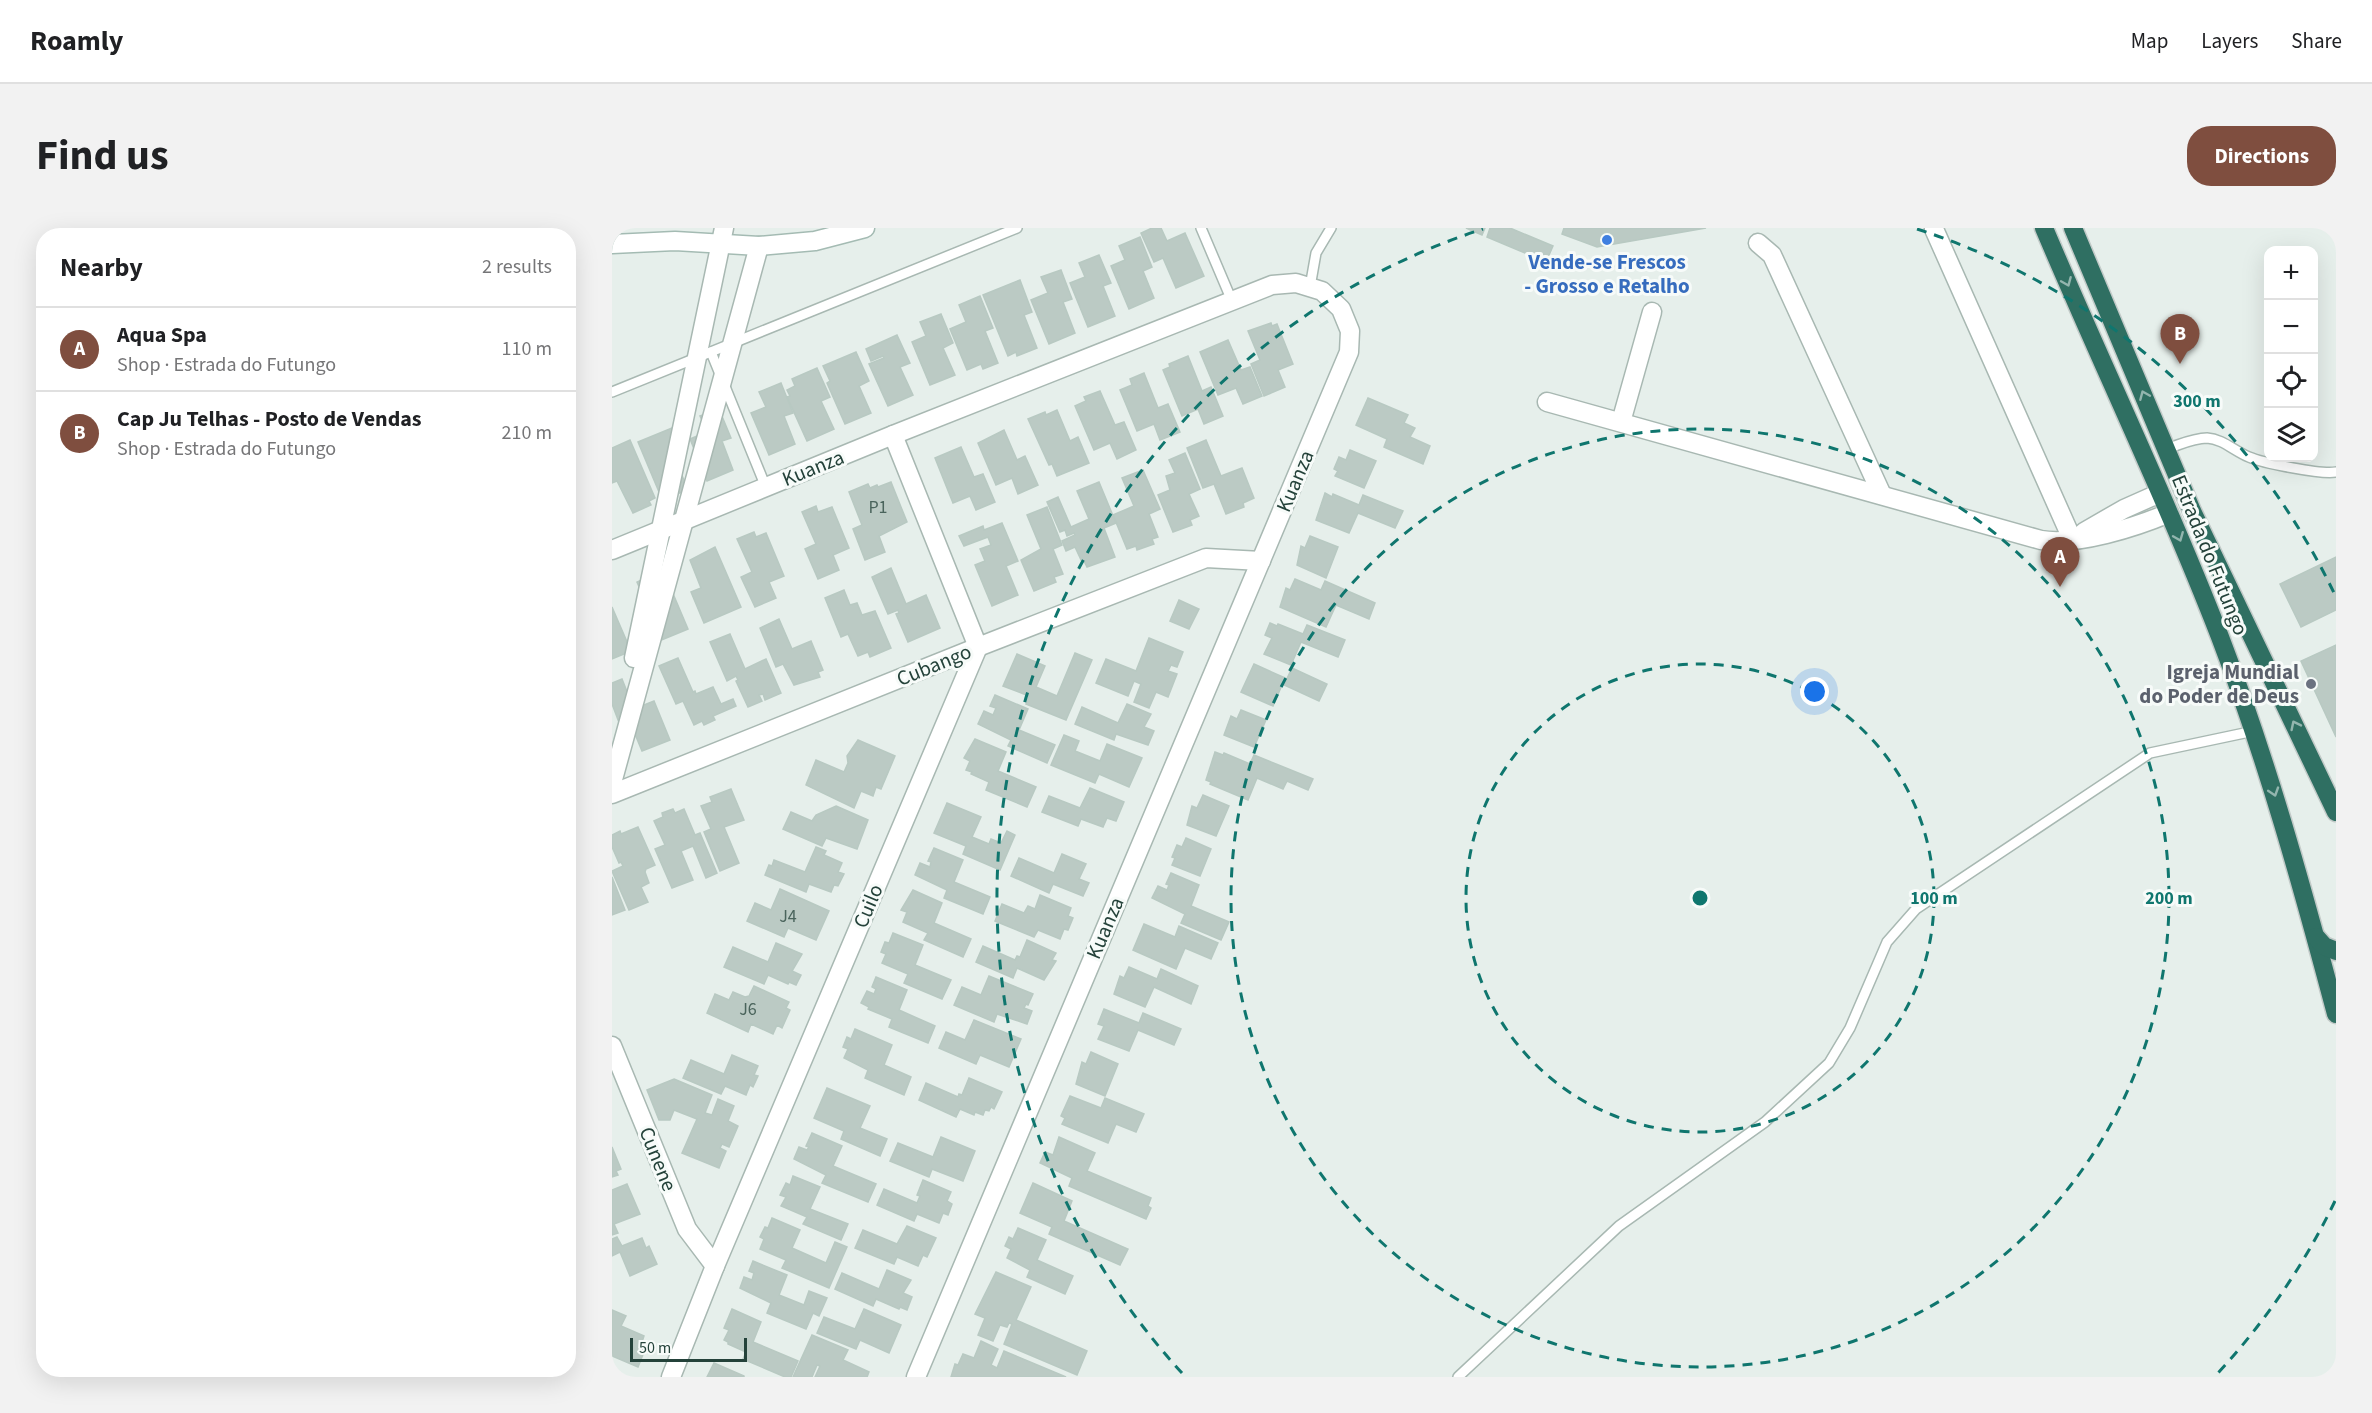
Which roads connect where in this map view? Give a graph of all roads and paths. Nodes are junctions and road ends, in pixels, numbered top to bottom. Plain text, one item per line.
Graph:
1 (724, 228) edge
2 (864, 228) edge
3 (1017, 228) edge
4 (1201, 228) edge
5 (1331, 228) edge
6 (2044, 228) edge
7 (2073, 228) edge
8 (1934, 229) edge
9 (1758, 243) dead end
10 (612, 244) edge
11 (759, 246) junction
12 (1310, 287) junction
13 (1232, 301) junction
14 (1652, 312) dead end
15 (711, 352) junction
16 (612, 392) edge
17 (1547, 402) dead end
18 (1621, 422) junction
19 (893, 435) junction
20 (2166, 449) junction
21 (2336, 472) edge
22 (764, 480) dead end
23 (2160, 493) junction
24 (1882, 495) junction
25 (2169, 513) junction
26 (2072, 539) junction
27 (612, 550) edge
28 (1261, 561) junction
29 (978, 647) junction
30 (2254, 731) junction
31 (612, 766) edge
32 (612, 783) edge
33 (612, 794) edge
34 (2336, 812) edge
35 (2316, 937) junction
36 (2336, 951) edge
37 (2336, 1014) edge
38 (612, 1046) edge
39 (715, 1266) junction
40 (671, 1377) edge
41 (915, 1377) edge
42 (1458, 1377) edge

1 - 31 street
2 - 11 street
3 - 15 lane
4 - 13 lane
5 - 12 lane
6 -> 23 highway, Estrada do Futungo
20 -> 7 highway, Estrada do Futungo
8 - 26 street
9 - 24 street
10 - 11 street
11 - 32 street
12 - 13 street, Kuanza
12 - 28 street, Kuanza
13 - 19 street, Kuanza
14 - 18 street
15 - 16 lane
15 - 22 lane
17 - 18 street
18 - 24 street
19 - 27 street, Kuanza
19 - 29 street
20 - 21 lane
34 -> 20 highway, Estrada do Futungo
23 - 25 highway, Estrada do Futungo
23 - 26 street
24 - 26 street
25 - 26 street
25 -> 30 highway, Estrada do Futungo
28 - 29 street, Cubango
28 - 41 street, Kuanza
29 - 33 street, Cubango
29 - 39 street, Cuilo
30 -> 35 highway, Estrada do Futungo
30 - 42 lane
35 - 36 highway
35 - 37 highway, Estrada do Futungo
38 - 39 street, Cunene
39 - 40 street, Cuilo

